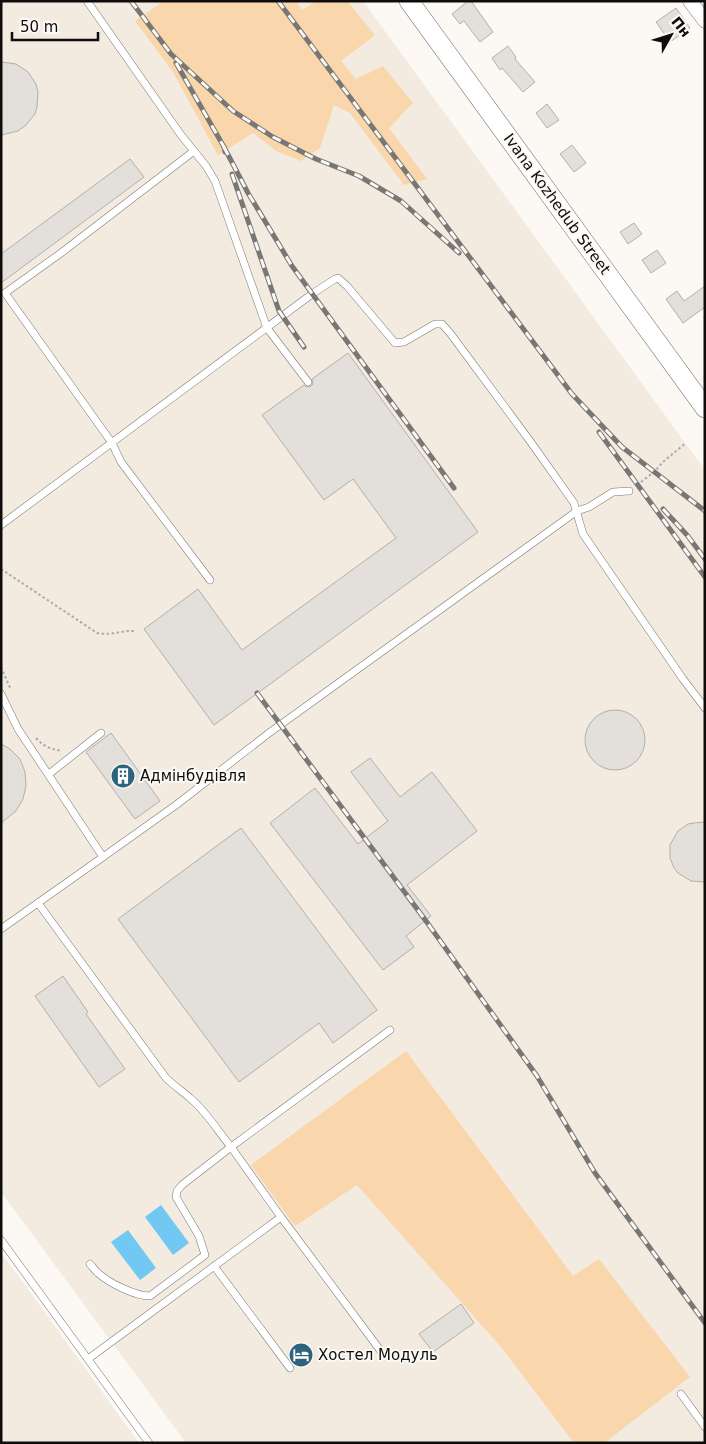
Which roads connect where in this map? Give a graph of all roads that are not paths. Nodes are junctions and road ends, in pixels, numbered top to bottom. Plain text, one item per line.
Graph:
1 (87, 1) edge
2 (409, 1) edge
3 (690, 1) edge
4 (705, 21) edge
5 (194, 151) junction
6 (267, 328) junction
7 (308, 382) dead end
8 (705, 408) edge
9 (112, 443) junction
10 (629, 491) road end
11 (577, 512) junction
12 (1, 525) edge
13 (210, 580) dead end
14 (1, 694) edge
15 (705, 708) edge
16 (101, 733) dead end
17 (49, 774) junction
18 (103, 857) junction
19 (38, 903) junction
20 (1, 929) edge
21 (390, 1030) dead end
22 (231, 1147) junction
23 (281, 1217) junction
24 (1, 1240) edge
25 (90, 1264) dead end
26 (214, 1266) junction
27 (380, 1350) dead end
28 (88, 1359) junction
29 (290, 1368) dead end
30 (681, 1394) dead end
31 (705, 1427) edge
32 (149, 1443) edge

1 - 5 lane
2 - 8 street, Ivana Kozhedub Street
3 - 4 street
5 - 6 lane
5 - 9 lane
6 - 7 lane
6 - 9 lane
6 - 11 lane
9 - 12 lane
9 - 13 lane
10 - 11 lane
11 - 15 lane
11 - 18 lane
14 - 17 lane
16 - 17 lane
17 - 18 lane
18 - 19 lane
19 - 20 lane
19 - 22 lane
21 - 22 lane
22 - 23 lane
22 - 25 lane
23 - 26 lane
23 - 27 lane
24 - 28 lane
26 - 28 lane
26 - 29 lane
28 - 32 lane
30 - 31 lane

